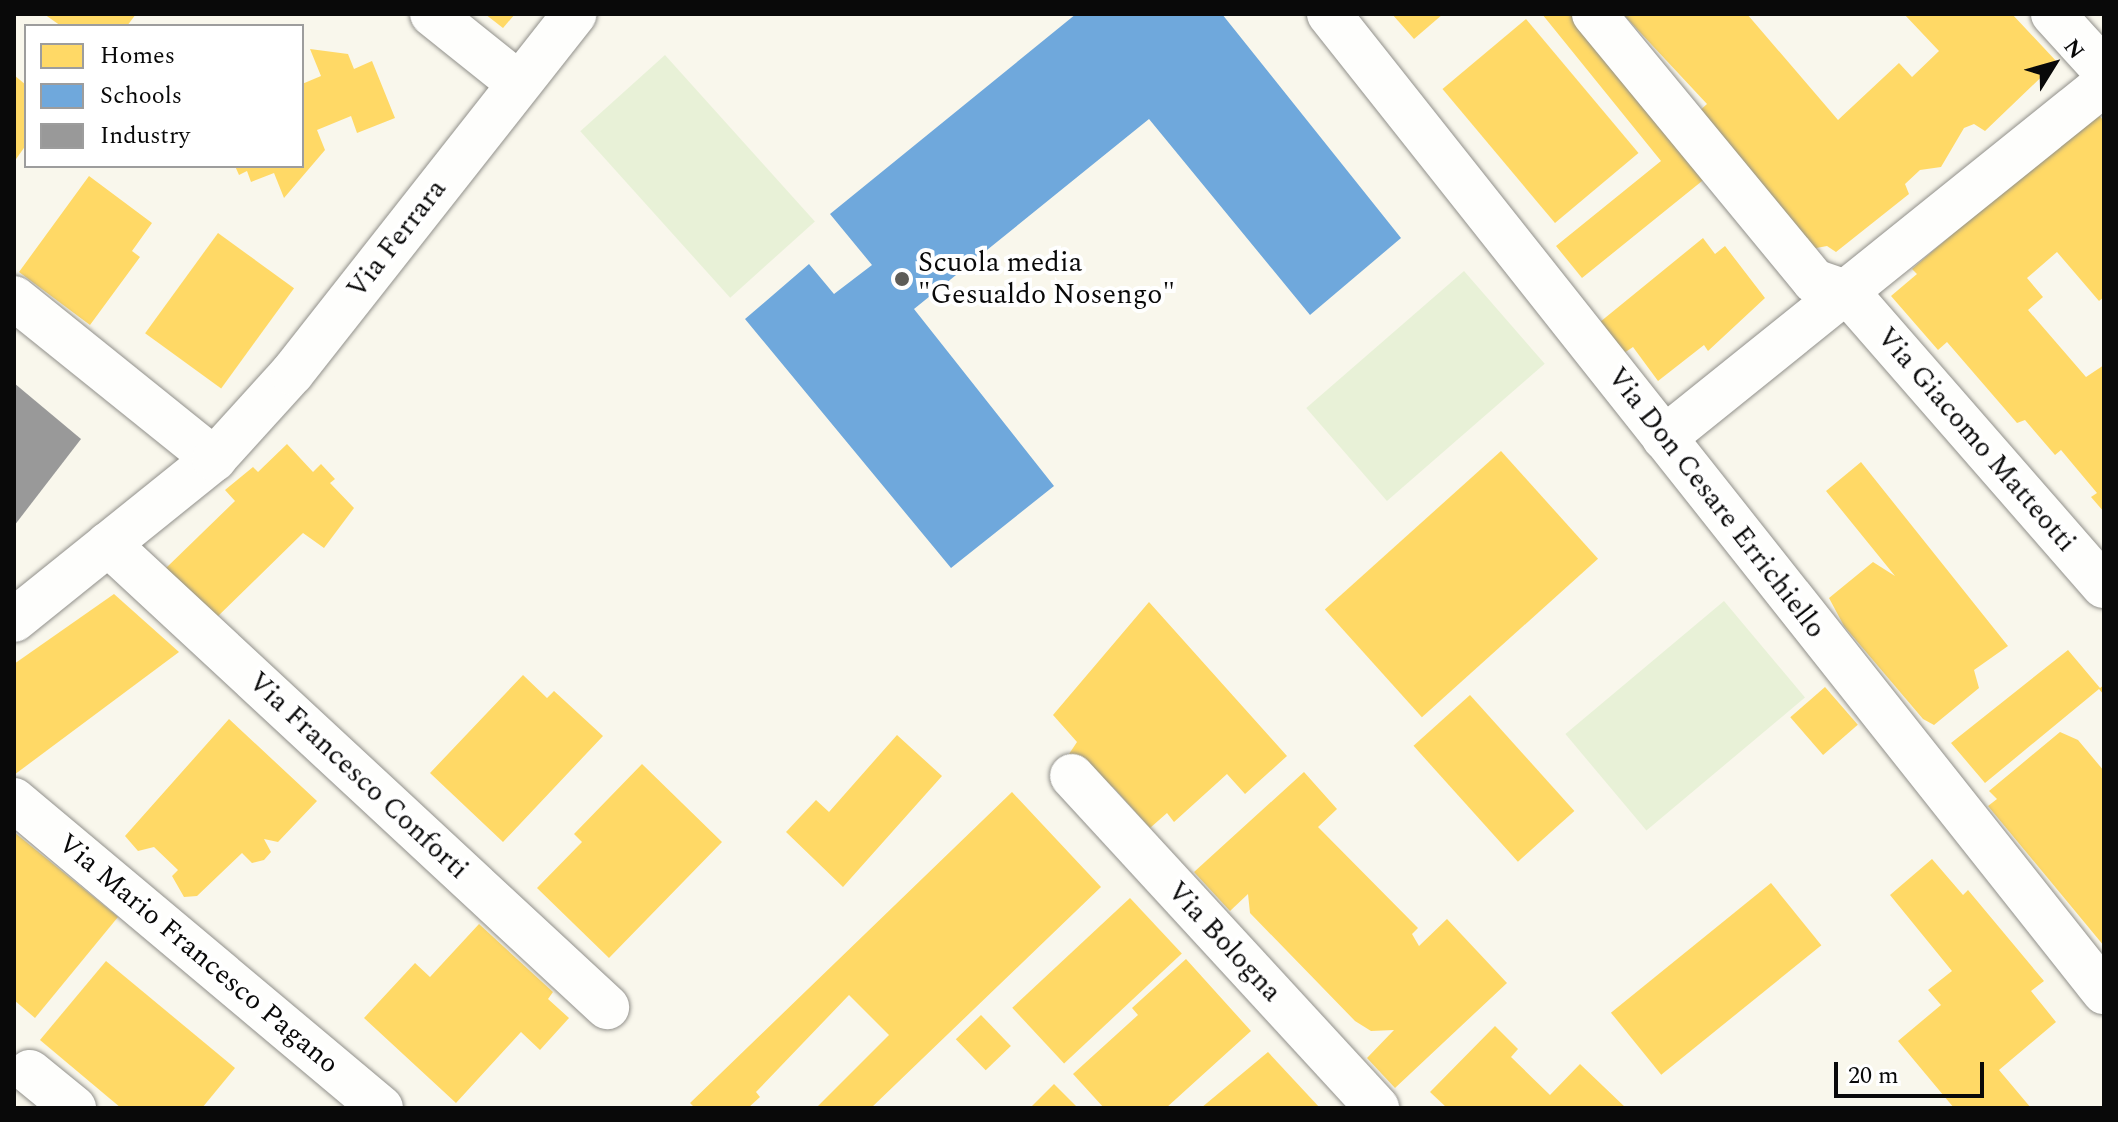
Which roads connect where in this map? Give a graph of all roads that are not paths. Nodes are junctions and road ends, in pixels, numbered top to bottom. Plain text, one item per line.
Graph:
1 (432, 14) edge
2 (574, 14) edge
3 (1329, 14) edge
4 (1594, 14) edge
5 (2053, 14) edge
6 (2104, 70) edge
7 (518, 83) junction
8 (2104, 84) edge
9 (1848, 293) junction
10 (14, 298) edge
11 (1664, 438) junction
12 (214, 459) junction
13 (108, 544) junction
14 (2104, 586) edge
15 (14, 620) edge
16 (1072, 776) dead end
17 (14, 800) edge
18 (2104, 992) edge
19 (607, 1007) dead end
20 (30, 1072) dead end
21 (74, 1108) edge
22 (381, 1108) edge
23 (1377, 1108) edge

1 - 7 street
2 - 7 street, Via Ferrara
3 - 11 street, Via Don Cesare Errichiello
4 - 9 street, Via Giacomo Matteotti
5 - 6 street
7 - 12 street, Via Ferrara
8 - 9 street
9 - 11 street
9 - 14 street, Via Giacomo Matteotti
10 - 12 street
11 - 18 street, Via Don Cesare Errichiello
12 - 13 street, Via Ferrara
13 - 15 street, Via Ferrara
13 - 19 street, Via Francesco Conforti
16 - 23 street, Via Bologna
17 - 22 street, Via Mario Francesco Pagano
20 - 21 street

